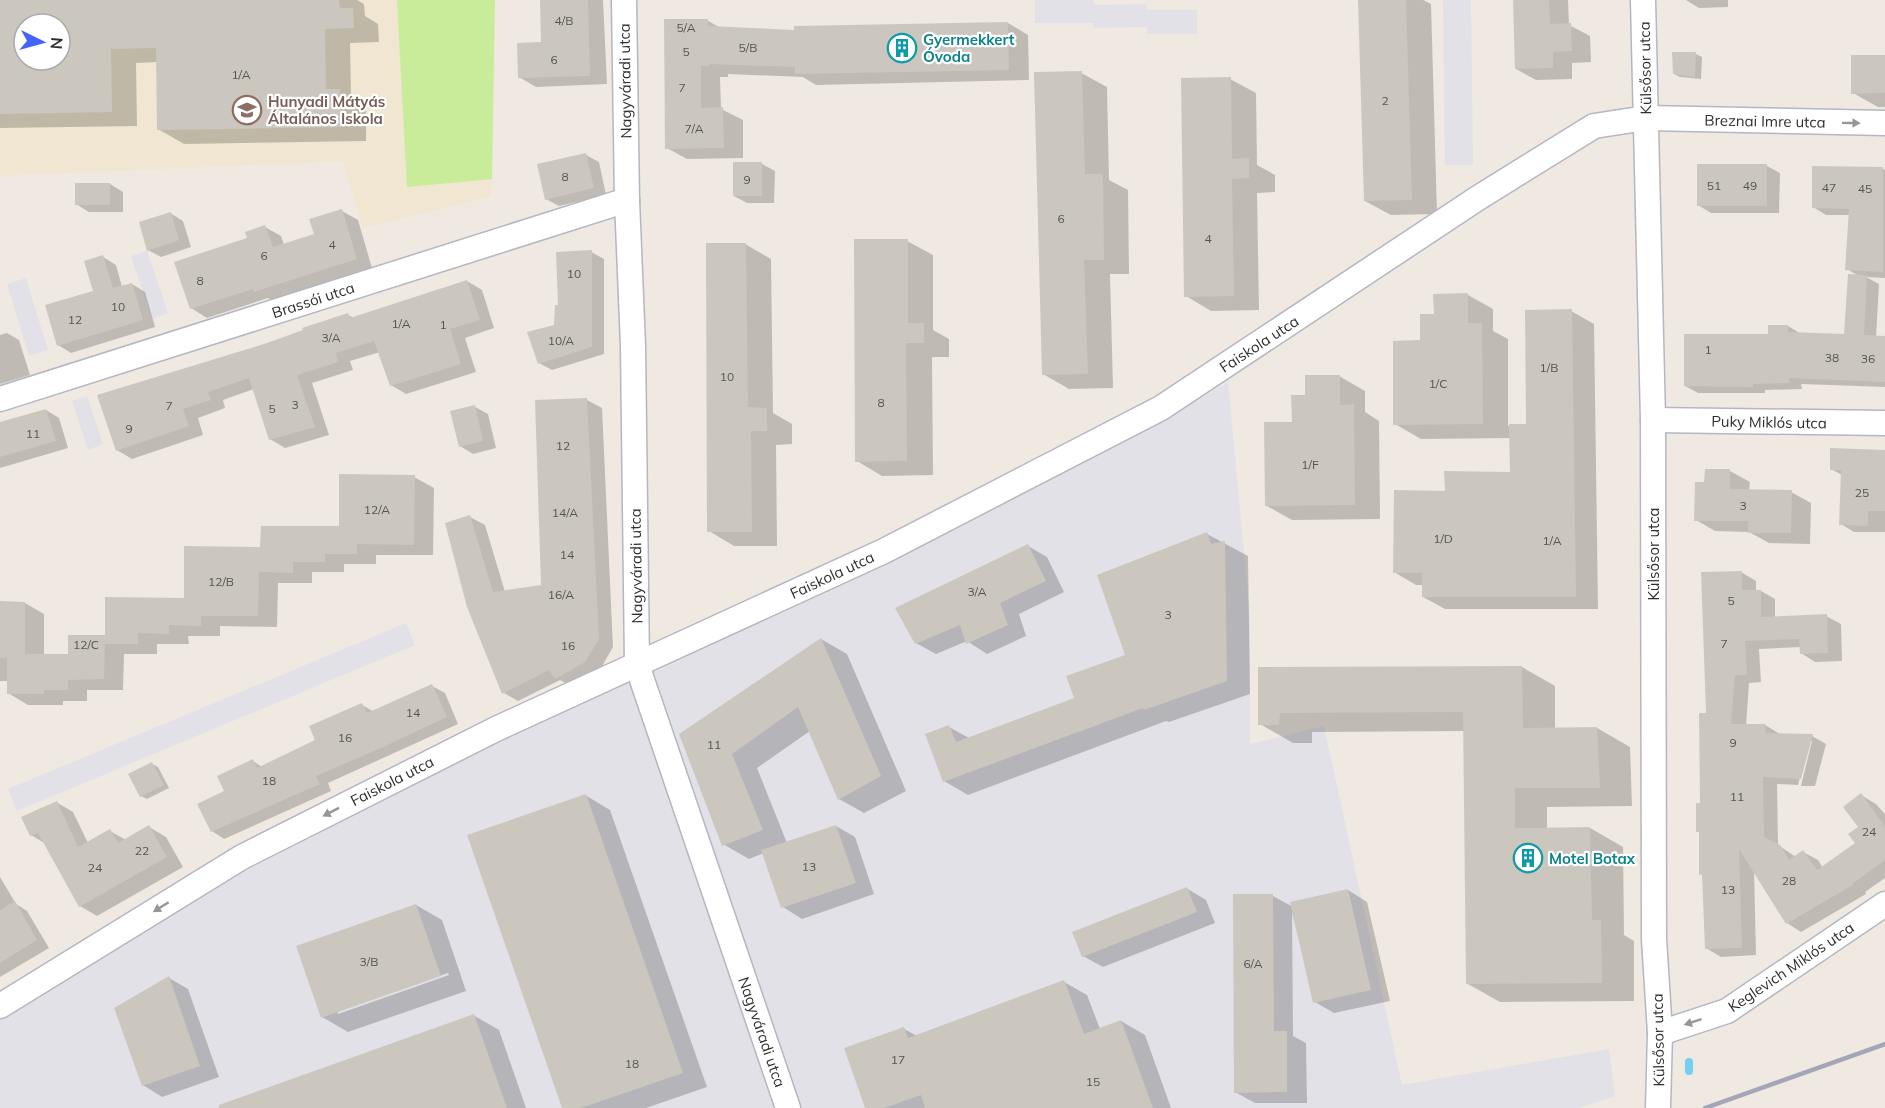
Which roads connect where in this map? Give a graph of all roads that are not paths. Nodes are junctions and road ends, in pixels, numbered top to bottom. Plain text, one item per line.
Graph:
1 (624, 0) edge
2 (1643, 0) edge
3 (1646, 118) junction
4 (1885, 123) edge
5 (627, 200) junction
6 (0, 399) edge
7 (1653, 420) junction
8 (1885, 423) edge
9 (637, 666) junction
10 (1885, 904) edge
11 (0, 1006) edge
12 (1660, 1033) junction
13 (788, 1108) edge
14 (1658, 1108) edge

1 - 5 street, Nagyváradi utca
2 - 3 street, Külsősor utca
3 -> 4 street, Breznai Imre utca
3 - 7 street, Külsősor utca
3 - 9 street, Faiskola utca
5 - 6 street, Brassói utca
5 - 9 street, Nagyváradi utca
7 - 8 street, Puky Miklós utca
7 - 12 street, Külsősor utca
9 -> 11 street, Faiskola utca
9 - 13 street, Nagyváradi utca
10 -> 12 street, Keglevich Miklós utca
12 - 14 street, Külsősor utca

